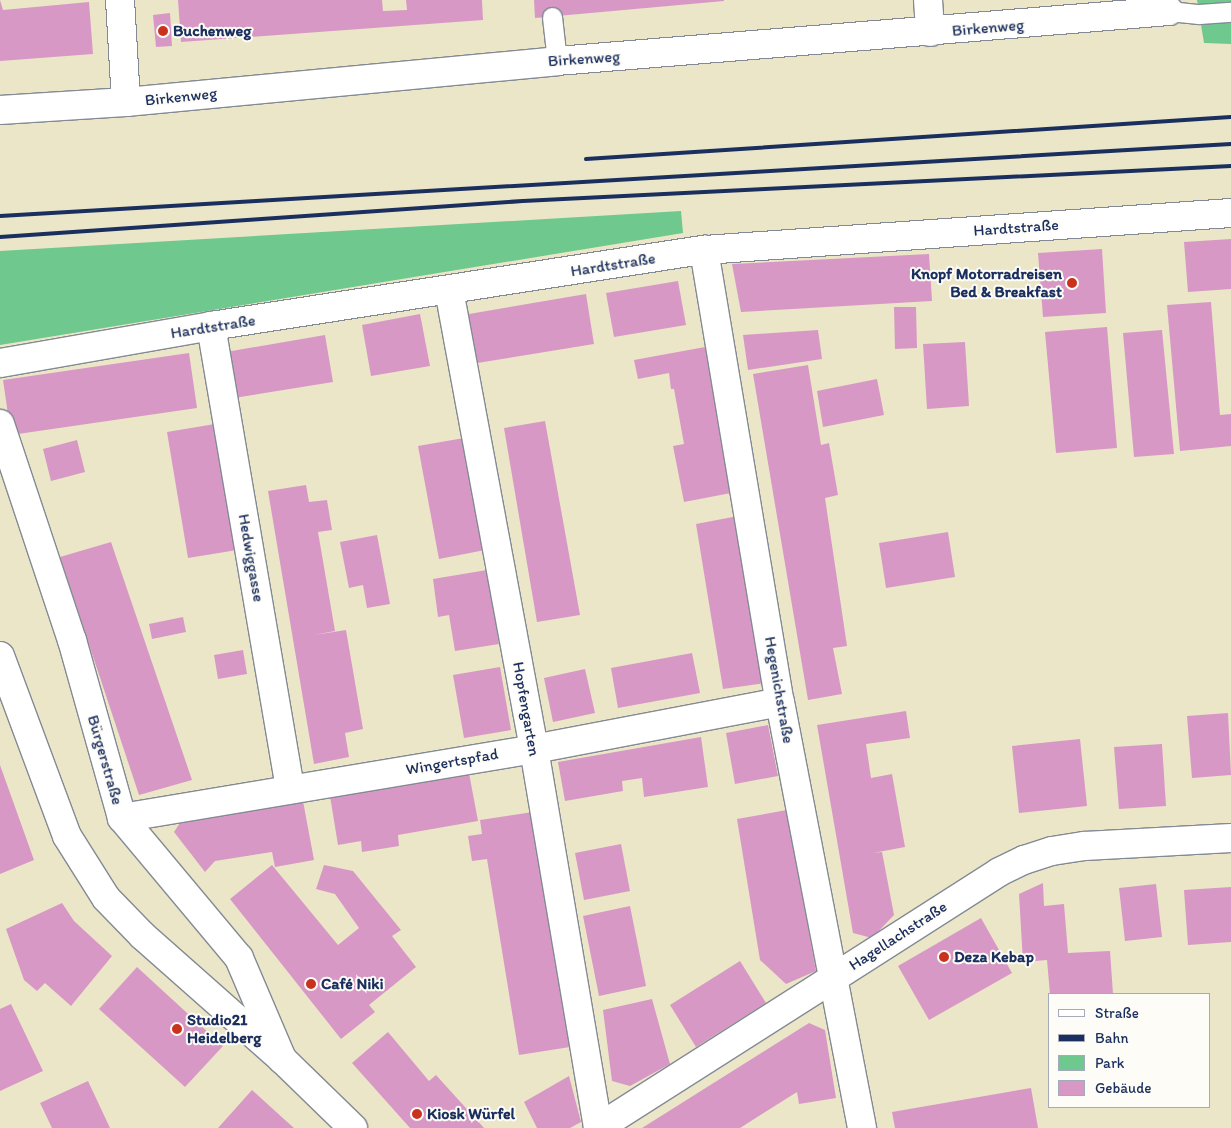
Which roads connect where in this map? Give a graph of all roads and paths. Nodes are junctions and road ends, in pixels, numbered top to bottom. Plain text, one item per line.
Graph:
1 (120, 0) edge
2 (928, 0) edge
3 (1168, 6) edge
4 (1231, 12) edge
5 (552, 16) dead end
6 (930, 32) junction
7 (556, 61) junction
8 (126, 102) junction
9 (0, 110) edge
10 (1231, 213) edge
11 (704, 250) junction
12 (449, 290) junction
13 (211, 326) junction
14 (0, 362) edge
15 (0, 424) edge
16 (0, 656) edge
17 (780, 702) junction
18 (534, 749) junction
19 (290, 789) junction
20 (122, 818) junction
21 (1231, 838) edge
22 (835, 978) junction
23 (282, 1059) junction
24 (353, 1128) edge
25 (598, 1128) edge
26 (862, 1128) edge

1 - 8 street
2 - 6 street
3 - 4 lane
3 - 6 street, Birkenweg
5 - 7 lane
6 - 7 street, Birkenweg
7 - 8 street, Birkenweg
8 - 9 street, Birkenweg
10 - 11 street, Hardtstraße
11 - 12 street, Hardtstraße
11 - 17 street, Hegenichstraße
12 - 13 street, Hardtstraße
12 - 18 street, Hopfengarten
13 - 14 street, Hardtstraße
13 - 19 street, Hedwiggasse
15 - 20 street, Bürgerstraße
16 - 23 street, Bürgerstraße
17 - 18 street, Wingertspfad
17 - 22 street, Hegenichstraße
18 - 19 street, Wingertspfad
18 - 25 street, Hopfengarten
19 - 20 street, Wingertspfad
20 - 23 street, Bürgerstraße
21 - 22 street, Hagellachstraße
22 - 25 street, Hagellachstraße
22 - 26 street, Hegenichstraße
23 - 24 street, Bürgerstraße

